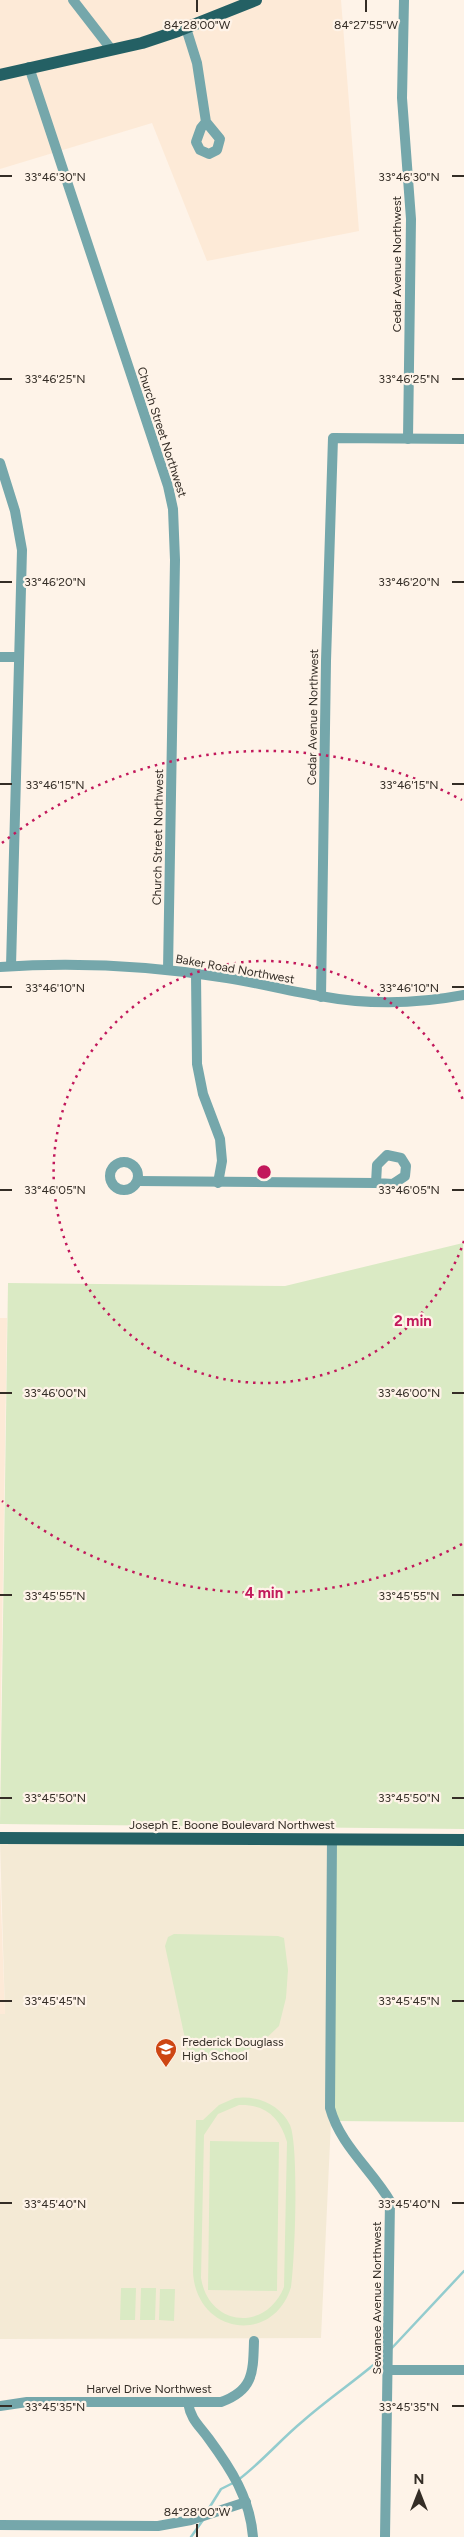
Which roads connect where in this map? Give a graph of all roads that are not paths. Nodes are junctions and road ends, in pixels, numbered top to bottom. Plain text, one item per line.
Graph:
1 (73, 0) edge
2 (256, 0) edge
3 (404, 0) edge
4 (186, 28) junction
5 (111, 49) junction
6 (29, 67) junction
7 (0, 75) edge
8 (206, 122) dead end
9 (408, 439) junction
10 (464, 439) edge
11 (0, 466) edge
12 (0, 657) edge
13 (19, 657) junction
14 (5, 967) edge
15 (168, 970) junction
16 (196, 974) junction
17 (464, 995) edge
18 (321, 997) junction
19 (138, 1181) dead end
20 (218, 1183) junction
21 (376, 1183) dead end
22 (0, 1838) edge
23 (332, 1839) junction
24 (464, 1840) edge
25 (254, 2341) dead end
26 (389, 2370) junction
27 (464, 2370) edge
28 (188, 2402) junction
29 (0, 2406) edge
30 (246, 2502) junction
31 (0, 2525) edge
32 (252, 2537) edge
33 (385, 2537) edge

1 - 5 street
2 - 4 main road
3 - 9 street, Cedar Avenue Northwest
4 - 5 main road
4 - 8 street
5 - 6 main road
6 - 7 main road
6 - 15 street, Church Street Northwest
9 - 10 street
9 - 18 street, Cedar Avenue Northwest
11 - 13 street
12 - 13 street
13 - 14 street
14 - 15 street, Baker Road Northwest
15 - 16 street, Baker Road Northwest
16 - 18 street, Baker Road Northwest
16 - 20 street
17 - 18 street, Baker Road Northwest
19 - 20 street
20 - 21 street
22 - 23 main road, Joseph E. Boone Boulevard Northwest
23 - 24 main road, Joseph E. Boone Boulevard Northwest
23 - 26 street, Sewanee Avenue Northwest
25 - 28 street, Harvel Drive Northwest
26 - 27 street
26 - 33 street, Sewanee Avenue Northwest
28 - 29 street, Harvel Drive Northwest
28 - 30 street
30 - 31 street
30 - 32 street

